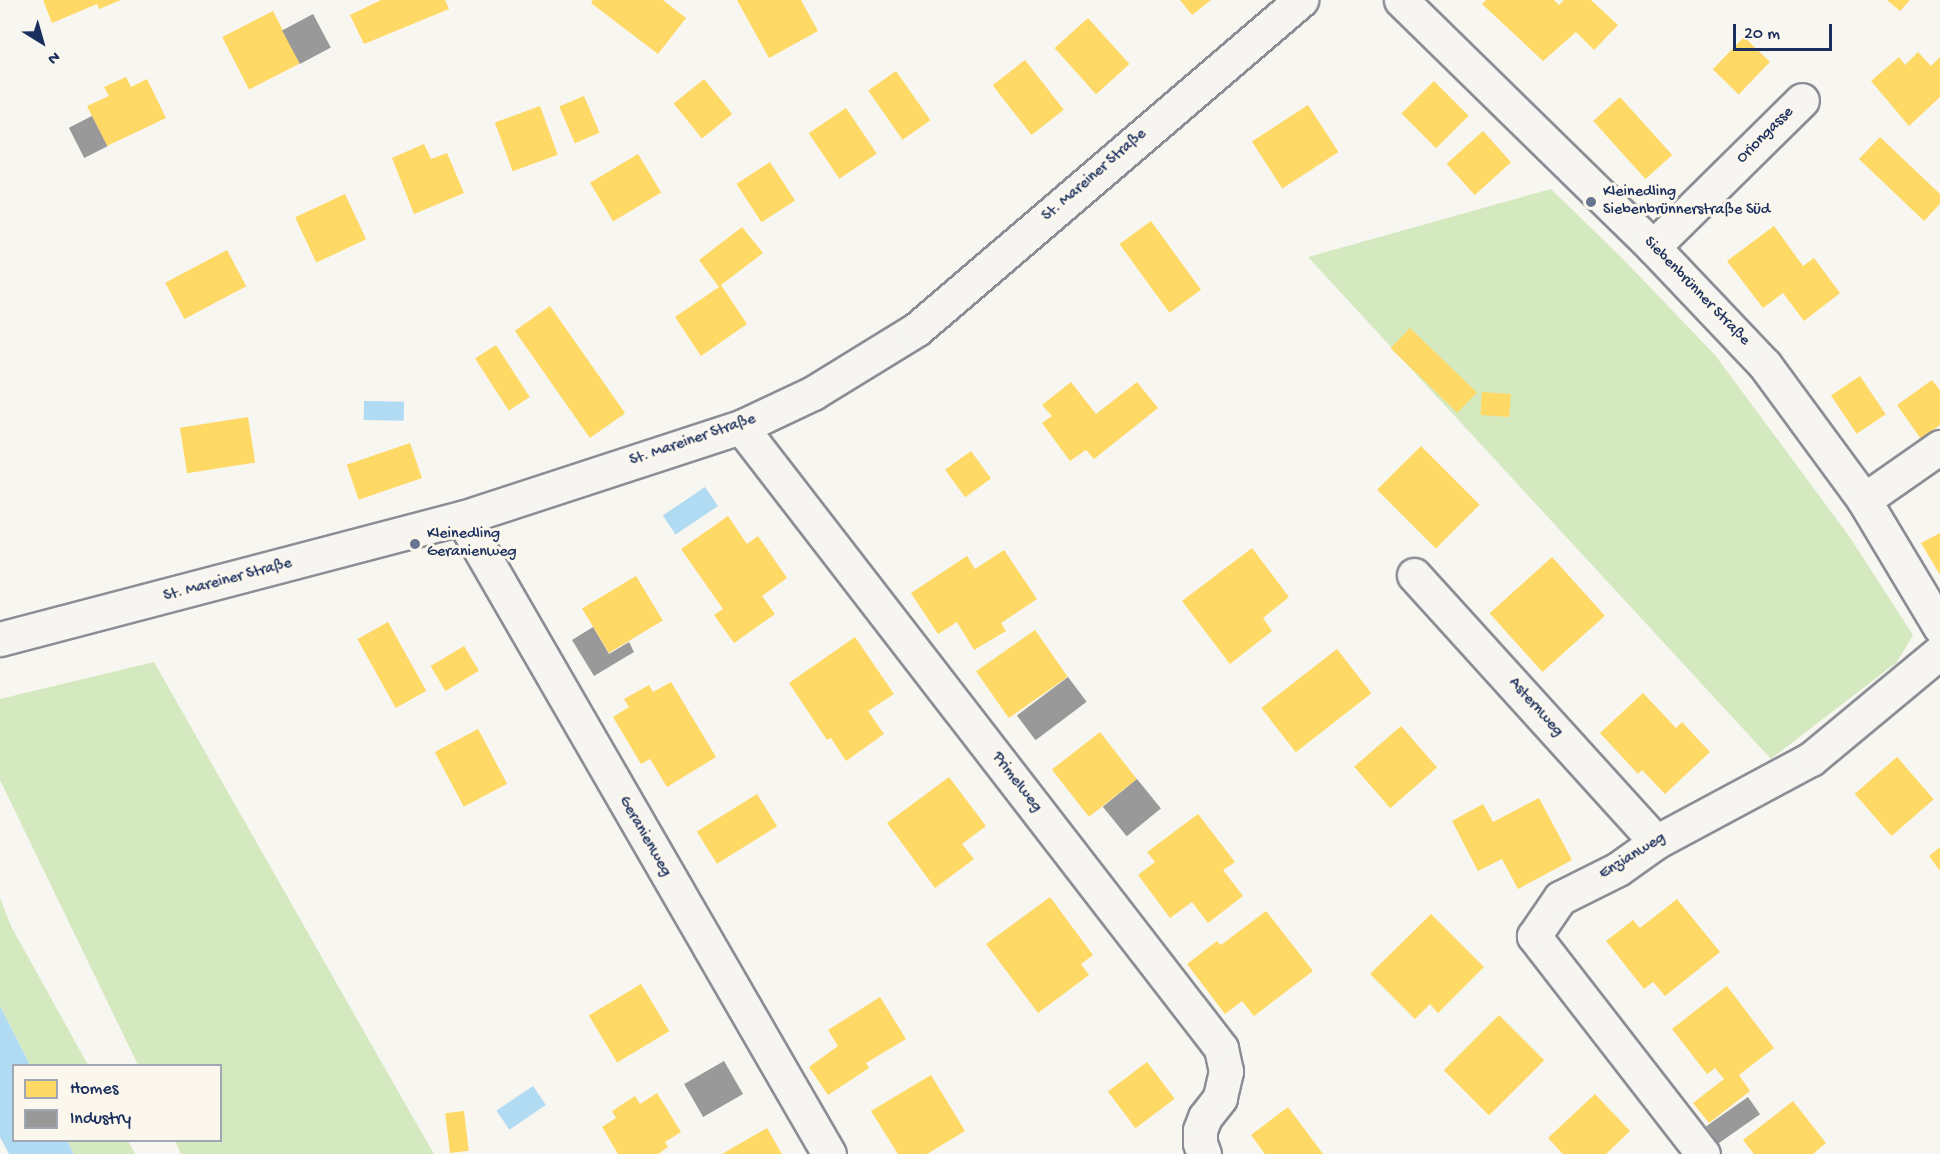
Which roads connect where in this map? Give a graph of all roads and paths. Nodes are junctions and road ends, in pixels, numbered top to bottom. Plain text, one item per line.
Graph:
1 (1301, 0) edge
2 (1401, 0) edge
3 (1802, 100) dead end
4 (1653, 247) junction
5 (741, 427) junction
6 (1940, 447) edge
7 (1864, 500) junction
8 (462, 518) junction
9 (1414, 575) dead end
10 (1940, 627) edge
11 (0, 639) edge
12 (1940, 652) edge
13 (1656, 842) junction
14 (829, 1154) edge
15 (1204, 1154) edge
16 (1703, 1154) edge

1 - 5 street, St. Mareiner Straße
2 - 4 street, Siebenbrünner Straße
3 - 4 street, Oriongasse
4 - 7 street, Siebenbrünner Straße
5 - 8 street, St. Mareiner Straße
5 - 15 street, Primelweg
6 - 7 street
7 - 10 street, Siebenbrünner Straße
8 - 11 street, St. Mareiner Straße
8 - 14 street, Geranienweg
9 - 13 street, Asternweg
12 - 13 street, Enzianweg
13 - 16 street, Enzianweg

